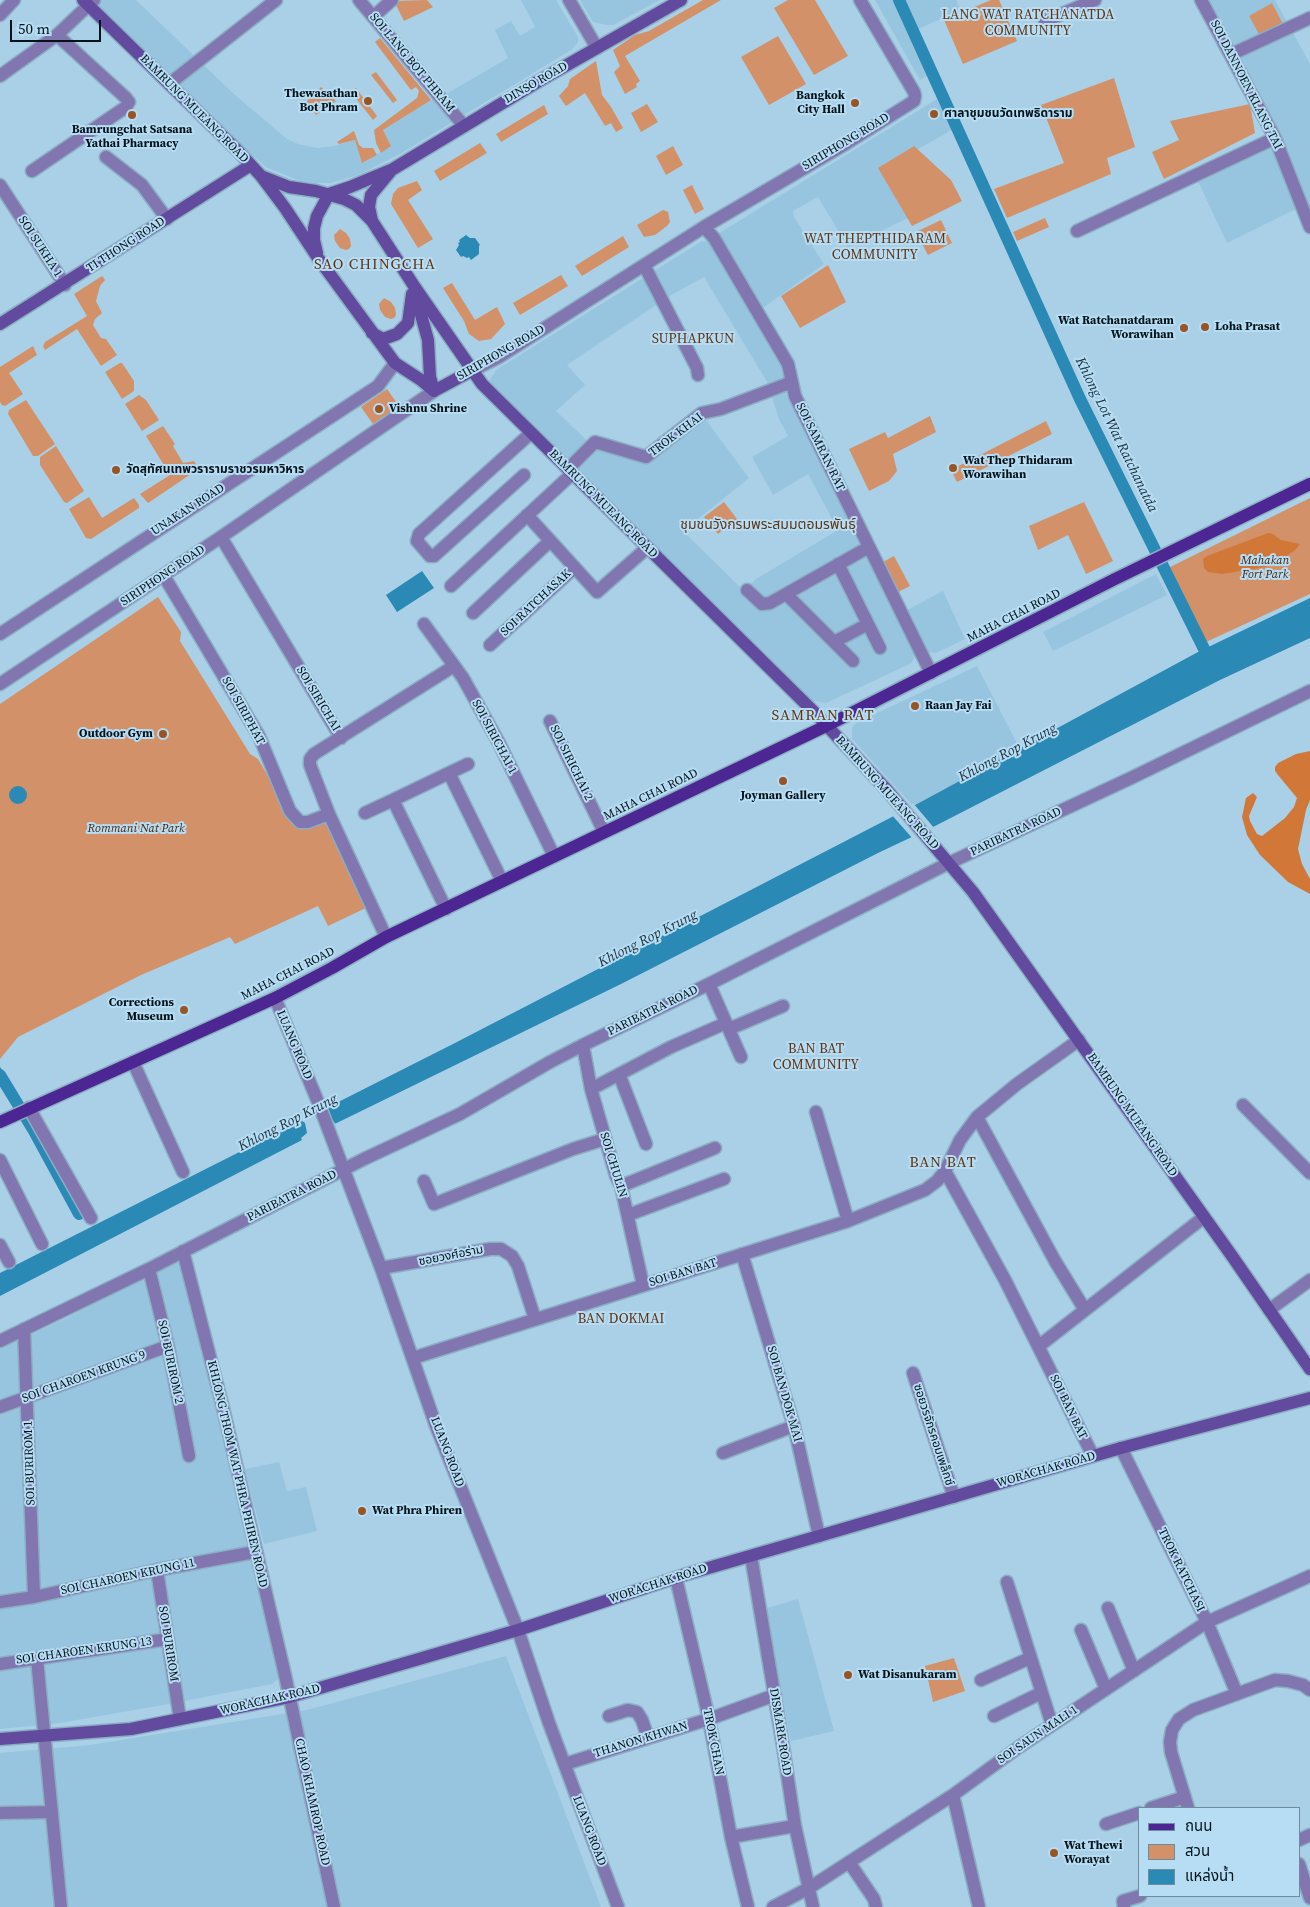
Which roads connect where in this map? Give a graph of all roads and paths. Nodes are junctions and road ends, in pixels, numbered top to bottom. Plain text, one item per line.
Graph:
1 (14, 0) edge
2 (359, 0) edge
3 (392, 0) edge
4 (569, 0) edge
5 (680, 0) edge
6 (860, 0) edge
7 (1095, 0) edge
8 (1201, 0) edge
9 (89, 2) edge
10 (268, 2) edge
11 (0, 16) edge
12 (373, 17) junction
13 (1310, 18) edge
14 (1045, 21) dead end
15 (57, 35) junction
16 (597, 48) junction
17 (1232, 54) junction
18 (0, 76) edge
19 (169, 84) junction
20 (464, 126) junction
21 (1275, 138) junction
22 (106, 157) dead end
23 (251, 165) junction
24 (393, 168) junction
25 (32, 171) dead end
26 (261, 176) junction
27 (0, 185) edge
28 (329, 194) junction
29 (167, 219) junction
30 (372, 221) junction
31 (704, 227) junction
32 (1310, 227) edge
33 (1077, 231) dead end
34 (318, 258) junction
35 (644, 265) junction
36 (65, 285) junction
37 (414, 286) junction
38 (0, 324) edge
39 (371, 333) junction
40 (395, 363) junction
41 (473, 370) junction
42 (698, 375) dead end
43 (792, 382) junction
44 (434, 391) junction
45 (531, 433) junction
46 (570, 471) junction
47 (524, 476) dead end
48 (1310, 484) edge
49 (527, 515) junction
50 (221, 537) junction
51 (550, 542) junction
52 (869, 547) junction
53 (648, 548) junction
54 (838, 564) junction
55 (574, 568) junction
56 (164, 576) junction
57 (451, 586) dead end
58 (747, 590) dead end
59 (786, 594) junction
60 (473, 613) dead end
61 (424, 624) dead end
62 (868, 624) junction
63 (0, 634) edge
64 (834, 642) junction
65 (490, 645) dead end
66 (880, 648) dead end
67 (853, 661) dead end
68 (454, 666) junction
69 (931, 673) junction
70 (0, 684) edge
71 (1310, 692) edge
72 (550, 721) dead end
73 (826, 726) junction
74 (341, 738) junction
75 (468, 764) dead end
76 (449, 773) junction
77 (393, 800) junction
78 (366, 813) dead end
79 (329, 814) junction
80 (604, 832) junction
81 (554, 856) junction
82 (949, 863) junction
83 (502, 882) junction
84 (446, 909) junction
85 (386, 937) junction
86 (709, 984) junction
87 (275, 998) junction
88 (783, 1006) dead end
89 (727, 1026) junction
90 (1079, 1040) junction
91 (583, 1044) junction
92 (741, 1057) dead end
93 (133, 1062) junction
94 (619, 1074) junction
95 (591, 1089) junction
96 (1243, 1105) dead end
97 (27, 1109) junction
98 (816, 1112) dead end
99 (977, 1117) junction
100 (0, 1122) edge
101 (605, 1139) junction
102 (646, 1144) dead end
103 (715, 1148) dead end
104 (0, 1160) edge
105 (344, 1170) junction
106 (945, 1171) junction
107 (183, 1172) dead end
108 (1310, 1173) edge
109 (724, 1179) dead end
110 (424, 1181) dead end
111 (621, 1186) junction
112 (628, 1215) junction
113 (1204, 1217) junction
114 (91, 1218) dead end
115 (848, 1221) junction
116 (42, 1244) dead end
117 (0, 1245) edge
118 (183, 1251) junction
119 (742, 1254) junction
120 (9, 1262) dead end
121 (381, 1268) junction
122 (149, 1269) junction
123 (1310, 1280) edge
124 (643, 1285) junction
125 (1085, 1310) junction
126 (1270, 1310) junction
127 (535, 1319) junction
128 (24, 1329) junction
129 (0, 1341) edge
130 (168, 1346) junction
131 (1038, 1346) junction
132 (413, 1358) junction
133 (1310, 1368) edge
134 (913, 1373) dead end
135 (28, 1398) junction
136 (1310, 1398) edge
137 (0, 1407) edge
138 (794, 1426) junction
139 (1121, 1448) junction
140 (723, 1453) dead end
141 (189, 1456) dead end
142 (1093, 1456) junction
143 (954, 1497) junction
144 (819, 1536) junction
145 (255, 1552) junction
146 (751, 1556) junction
147 (157, 1570) junction
148 (1310, 1576) edge
149 (676, 1578) junction
150 (1007, 1582) dead end
151 (34, 1597) junction
152 (0, 1602) edge
153 (1108, 1608) dead end
154 (1207, 1622) junction
155 (518, 1630) junction
156 (1082, 1630) dead end
157 (168, 1639) junction
158 (1030, 1658) junction
159 (37, 1659) junction
160 (0, 1664) edge
161 (1134, 1671) junction
162 (982, 1680) dead end
163 (1106, 1689) junction
164 (1310, 1690) edge
165 (1041, 1693) junction
166 (1237, 1694) junction
167 (774, 1695) junction
168 (290, 1697) junction
169 (609, 1716) dead end
170 (994, 1716) dead end
171 (180, 1719) junction
172 (709, 1719) junction
173 (1052, 1725) junction
174 (45, 1735) junction
175 (648, 1738) junction
176 (0, 1739) edge
177 (565, 1764) junction
178 (953, 1795) junction
179 (1186, 1802) edge
180 (1157, 1807) edge
181 (52, 1812) junction
182 (0, 1813) edge
183 (1138, 1813) edge
184 (1106, 1824) dead end
185 (795, 1826) junction
186 (731, 1837) junction
187 (849, 1862) junction
188 (1300, 1867) edge
189 (809, 1888) junction
190 (1138, 1897) edge
191 (1310, 1898) edge
192 (1124, 1904) edge
193 (61, 1907) edge
194 (334, 1907) edge
195 (618, 1907) edge
196 (748, 1907) edge
197 (772, 1907) edge
198 (812, 1907) edge
199 (876, 1907) edge
200 (979, 1907) edge

1 - 11 street
2 - 12 street, SOI LANG BOT PHRAM
3 - 12 street
4 - 16 street
5 - 16 main road, DINSO ROAD
6 - 31 street, SIRIPHONG ROAD
7 - 14 street
8 - 17 street, SOI DANNOEN KLANG TAI
9 - 15 street
9 - 19 main road, BAMRUNG MUEANG ROAD
10 - 19 street
12 - 20 street, SOI LANG BOT PHRAM
13 - 17 street
15 - 18 street
15 - 25 street
16 - 20 main road, DINSO ROAD
17 - 21 street, SOI DANNOEN KLANG TAI
19 - 23 main road, BAMRUNG MUEANG ROAD
20 - 24 main road, DINSO ROAD
21 - 32 street, SOI DANNOEN KLANG TAI
21 - 33 street
22 - 29 street
23 - 26 main road, BAMRUNG MUEANG ROAD
23 - 29 main road, TI THONG ROAD
24 - 28 main road, DINSO ROAD
24 - 30 main road, DINSO ROAD
26 - 28 main road, BAMRUNG MUEANG ROAD
26 - 34 main road, BAMRUNG MUEANG ROAD
27 - 36 street, SOI SUKHA 1
28 - 30 main road, BAMRUNG MUEANG ROAD
28 - 34 main road
29 - 36 main road, TI THONG ROAD
30 - 37 main road, BAMRUNG MUEANG ROAD
31 - 35 street, SIRIPHONG ROAD
31 - 43 street, SOI SAMRAN RAT
34 - 39 main road, BAMRUNG MUEANG ROAD
35 - 41 street, SIRIPHONG ROAD
35 - 42 street
36 - 38 main road, TI THONG ROAD
37 - 39 main road
37 - 41 main road, BAMRUNG MUEANG ROAD
37 - 44 main road
39 - 40 main road, BAMRUNG MUEANG ROAD
40 - 44 main road, BAMRUNG MUEANG ROAD
40 - 63 street, UNAKAN ROAD
41 - 44 main road, SIRIPHONG ROAD
41 - 45 main road, BAMRUNG MUEANG ROAD
43 - 46 street, TROK KHAI
43 - 52 street, SOI SAMRAN RAT
44 - 50 street, SIRIPHONG ROAD
45 - 46 main road, BAMRUNG MUEANG ROAD
45 - 47 street
46 - 49 street
46 - 53 main road, BAMRUNG MUEANG ROAD
48 - 69 main road, MAHA CHAI ROAD
49 - 51 street
49 - 57 street
50 - 56 street, SIRIPHONG ROAD
50 - 74 street, SOI SIRICHAI
51 - 55 street
51 - 60 street
52 - 54 street
52 - 69 street, SOI SAMRAN RAT
53 - 55 street, SOI RATCHASAK
53 - 73 main road, BAMRUNG MUEANG ROAD
54 - 59 street
54 - 62 street
55 - 65 street, SOI RATCHASAK
56 - 70 street, SIRIPHONG ROAD
56 - 79 street, SOI SIRIPHAT
58 - 59 street
59 - 64 street
61 - 68 street, SOI SIRICHAI 1
62 - 64 street
62 - 66 street
64 - 67 street
68 - 74 street
68 - 81 street, SOI SIRICHAI 1
69 - 73 main road, MAHA CHAI ROAD
71 - 82 street, PARIBATRA ROAD
72 - 80 street, SOI SIRICHAI 2
73 - 80 main road, MAHA CHAI ROAD
73 - 82 main road, BAMRUNG MUEANG ROAD
74 - 79 street, SOI SIRICHAI
75 - 76 street
76 - 77 street
76 - 83 street
77 - 78 street
77 - 84 street
79 - 85 street, SOI SIRICHAI
80 - 81 main road, MAHA CHAI ROAD
81 - 83 main road, MAHA CHAI ROAD
82 - 86 street, PARIBATRA ROAD
82 - 90 main road, BAMRUNG MUEANG ROAD
83 - 84 main road, MAHA CHAI ROAD
84 - 85 main road, MAHA CHAI ROAD
85 - 87 main road, MAHA CHAI ROAD
86 - 89 street
86 - 91 street, PARIBATRA ROAD
87 - 93 main road, MAHA CHAI ROAD
87 - 105 street, LUANG ROAD
88 - 89 street
89 - 92 street
89 - 94 street
90 - 99 street, SOI BAN BAT
90 - 113 main road, BAMRUNG MUEANG ROAD
91 - 95 street, SOI CHULIN
91 - 105 street, PARIBATRA ROAD
93 - 97 main road, MAHA CHAI ROAD
93 - 107 street
94 - 95 street
94 - 102 street
95 - 101 street, SOI CHULIN
96 - 108 street
97 - 100 main road, MAHA CHAI ROAD
97 - 114 street
98 - 115 street
99 - 106 street, SOI BAN BAT
99 - 125 street
101 - 110 street
101 - 111 street, SOI CHULIN
103 - 111 street
104 - 116 street
105 - 118 street, PARIBATRA ROAD
105 - 121 street, LUANG ROAD
106 - 115 street, SOI BAN BAT
106 - 131 street, SOI BAN BAT
109 - 112 street
111 - 112 street, SOI CHULIN
112 - 124 street, SOI CHULIN
113 - 125 street
113 - 126 main road, BAMRUNG MUEANG ROAD
115 - 119 street, SOI BAN BAT
117 - 120 street
118 - 122 street, PARIBATRA ROAD
118 - 145 street, KHLONG THOM WAT PHRA PHIREN ROAD
119 - 124 street, SOI BAN BAT
119 - 138 street, SOI BAN DOK MAI
121 - 127 street, ซอยวงศ์อร่าม
121 - 132 street, LUANG ROAD
122 - 128 street, PARIBATRA ROAD
122 - 130 street, SOI BURIROM 2
123 - 126 street
124 - 127 street, SOI BAN BAT
125 - 131 street
126 - 133 main road, BAMRUNG MUEANG ROAD
127 - 132 street, SOI BAN BAT
128 - 129 street, PARIBATRA ROAD
128 - 135 street, SOI BURIROM 1
130 - 135 street, SOI CHAROEN KRUNG 9
130 - 141 street, SOI BURIROM 2
131 - 142 street, SOI BAN BAT
132 - 155 street, LUANG ROAD
134 - 143 street, ซอยวรจักรคอมเพล็กซ์
135 - 137 street, SOI CHAROEN KRUNG 9
135 - 151 street, SOI BURIROM 1
136 - 139 main road, WORACHAK ROAD
138 - 140 street
138 - 144 street, SOI BAN DOK MAI
139 - 142 main road, WORACHAK ROAD
139 - 154 street, TROK RATCHASI
142 - 143 main road, WORACHAK ROAD
143 - 144 main road, WORACHAK ROAD
144 - 146 main road, WORACHAK ROAD
145 - 147 street, SOI CHAROEN KRUNG 11
145 - 168 street, KHLONG THOM WAT PHRA PHIREN ROAD
146 - 149 main road, WORACHAK ROAD
146 - 167 street, DISMARK ROAD
147 - 151 street, SOI CHAROEN KRUNG 11
147 - 157 street, SOI BURIROM
148 - 154 street, SOI SAUN MALI 1
149 - 155 main road, WORACHAK ROAD
149 - 172 street, TROK CHAN
150 - 158 street
151 - 152 street, SOI CHAROEN KRUNG 11
153 - 161 street
154 - 161 street, SOI SAUN MALI 1
154 - 166 street, TROK RATCHASI
155 - 168 main road, WORACHAK ROAD
155 - 177 street, LUANG ROAD
156 - 163 street
157 - 159 street, SOI CHAROEN KRUNG 13
157 - 171 street, SOI BURIROM
158 - 162 street
158 - 165 street
159 - 160 street, SOI CHAROEN KRUNG 13
159 - 174 street
161 - 163 street, SOI SAUN MALI 1
163 - 173 street, SOI SAUN MALI 1
164 - 166 street
165 - 170 street
165 - 173 street
166 - 179 street
167 - 172 street, THANON KHWAN
167 - 185 street, DISMARK ROAD
168 - 171 main road, WORACHAK ROAD
168 - 194 street, CHAO KHAMROP ROAD
169 - 175 street
171 - 174 main road, WORACHAK ROAD
172 - 175 street, THANON KHWAN
172 - 186 street, TROK CHAN
173 - 178 street, SOI SAUN MALI 1
174 - 176 main road, WORACHAK ROAD
174 - 181 street
175 - 177 street, THANON KHWAN
177 - 195 street, LUANG ROAD
178 - 187 street, SOI SAUN MALI 1
178 - 200 street
179 - 180 street
181 - 182 street
181 - 193 street
183 - 184 street
185 - 186 street
185 - 189 street, DISMARK ROAD
186 - 196 street, TROK CHAN
187 - 189 street, SOI SAUN MALI 1
187 - 199 street
188 - 191 street
189 - 197 street, SOI SAUN MALI 1
189 - 198 street, DISMARK ROAD
190 - 192 street

